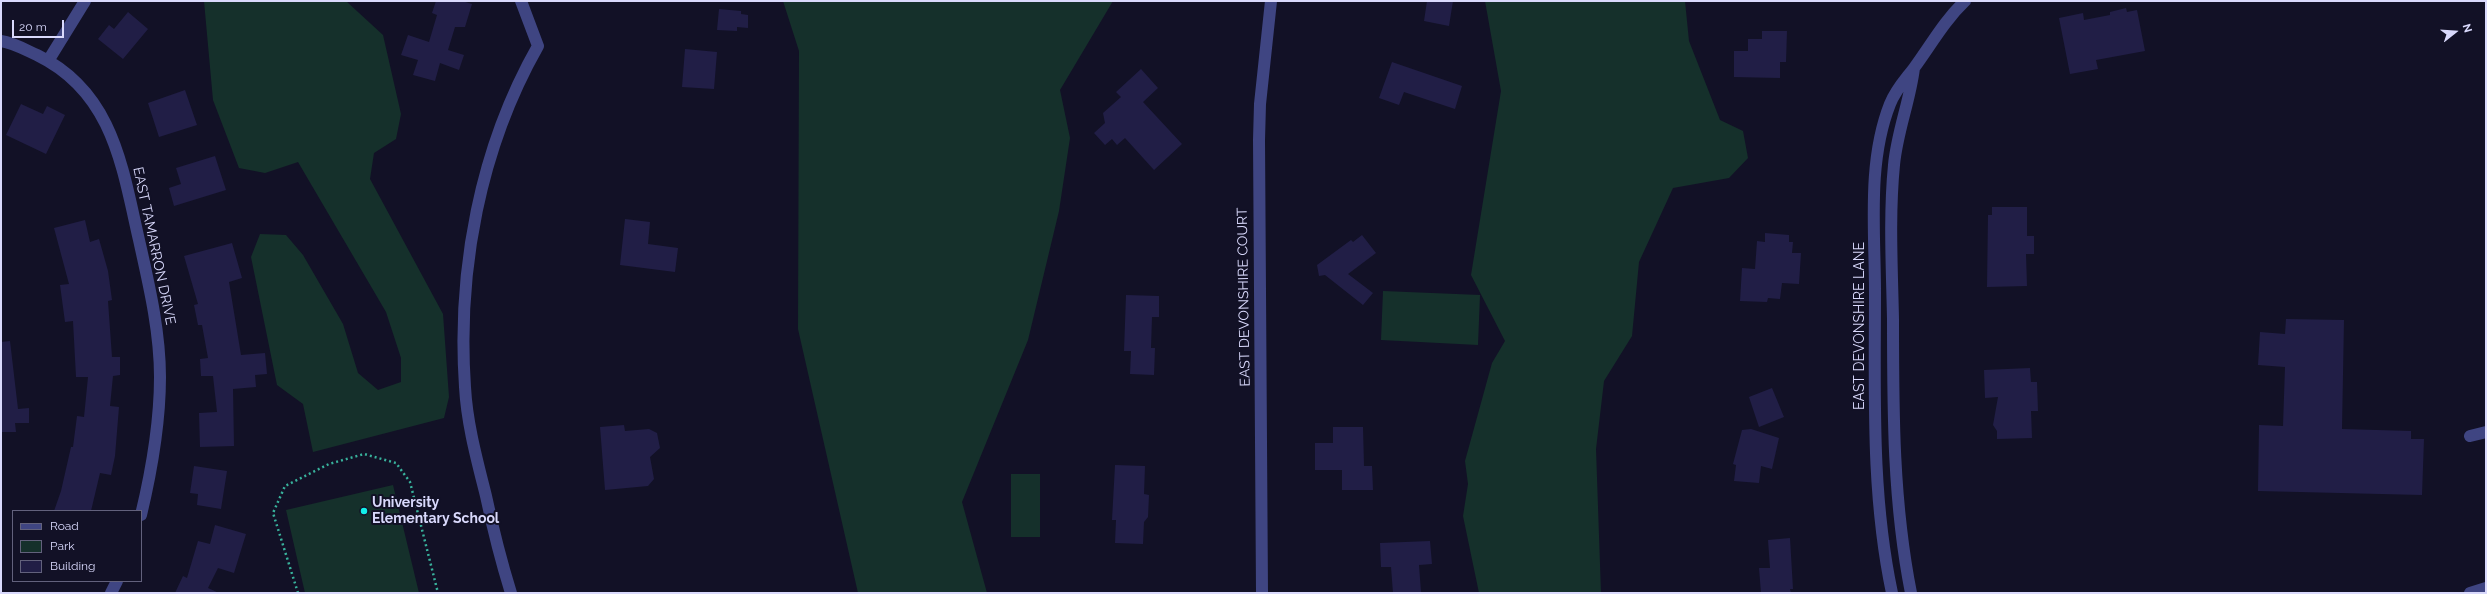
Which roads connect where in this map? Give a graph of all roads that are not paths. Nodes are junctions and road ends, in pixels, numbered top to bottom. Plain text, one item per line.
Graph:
1 (85, 1) edge
2 (521, 1) edge
3 (1271, 1) edge
4 (1965, 1) edge
5 (1, 41) edge
6 (48, 61) junction
7 (1914, 68) junction
8 (2486, 432) edge
9 (2470, 436) dead end
10 (142, 510) edge
11 (116, 582) edge
12 (2486, 588) edge
13 (111, 593) edge
14 (510, 593) edge
15 (1262, 593) edge
16 (1892, 593) edge
17 (1911, 593) edge
18 (2470, 593) edge

1 - 6 street
2 - 14 street
3 - 15 street, EAST DEVONSHIRE COURT
4 - 7 street, EAST DEVONSHIRE LANE
5 - 6 street, EAST TAMARRON DRIVE
6 - 10 street, EAST TAMARRON DRIVE
7 - 16 street, EAST DEVONSHIRE LANE
7 - 17 street, EAST DEVONSHIRE LANE
8 - 9 street
11 - 13 street
12 - 18 street

